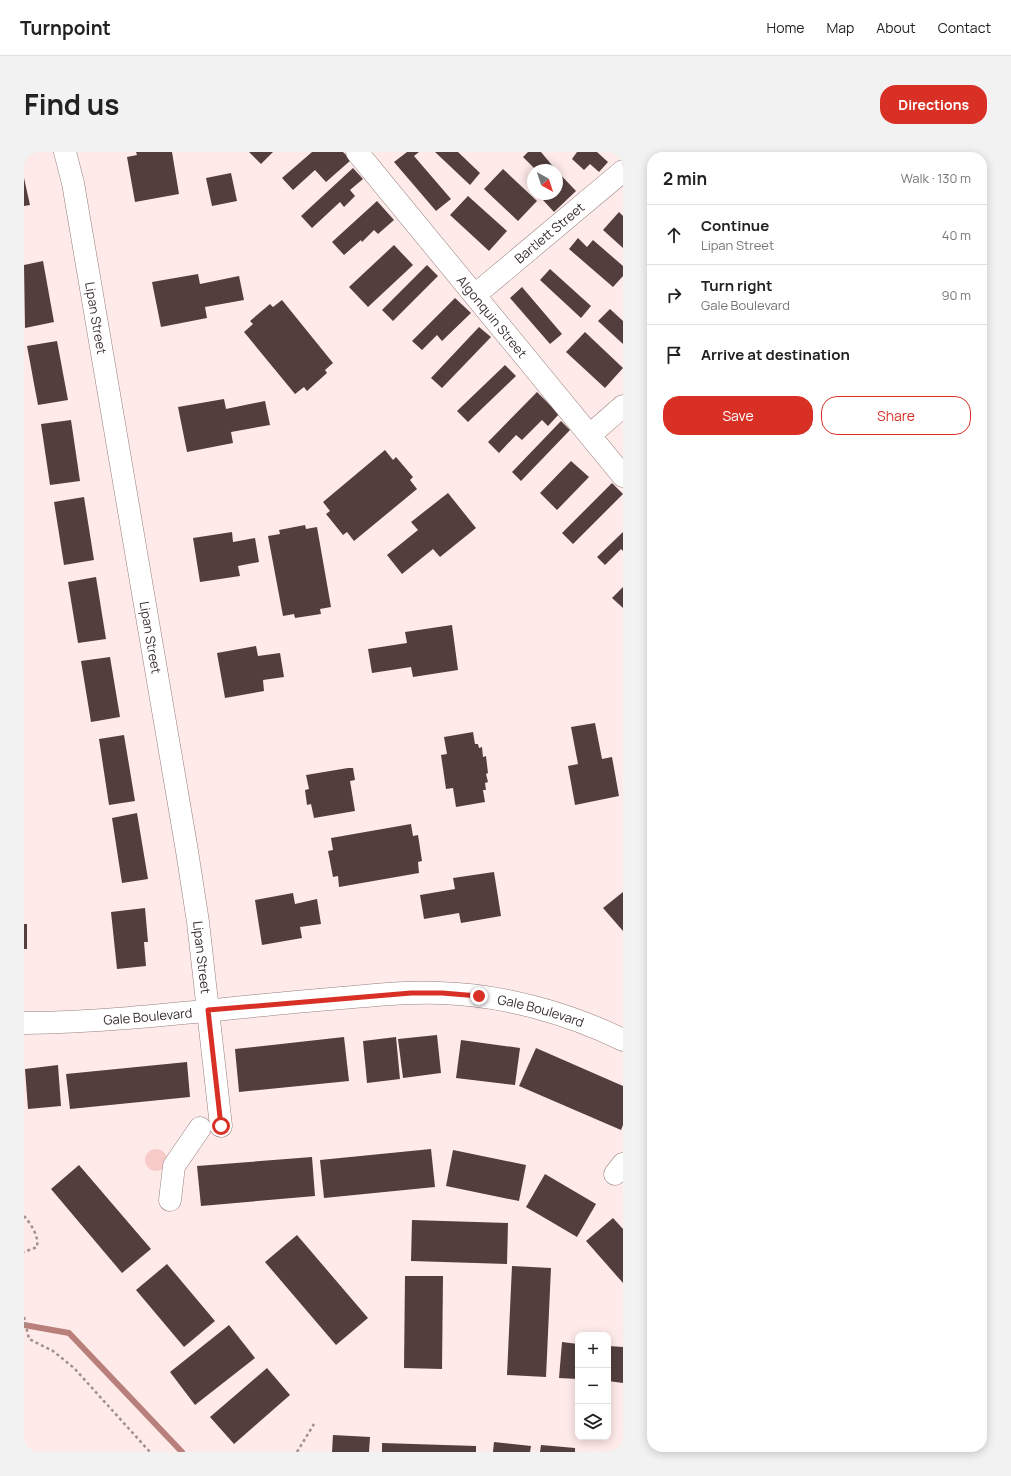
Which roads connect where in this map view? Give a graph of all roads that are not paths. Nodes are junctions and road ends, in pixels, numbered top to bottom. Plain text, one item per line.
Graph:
1 (65, 152) edge
2 (362, 154) edge
3 (623, 171) edge
4 (475, 295) junction
5 (623, 406) edge
6 (590, 435) junction
7 (623, 476) edge
8 (208, 1010) junction
9 (24, 1023) edge
10 (623, 1040) edge
11 (170, 1200) dead end

1 - 8 street, Lipan Street
2 - 4 street, Algonquin Street
3 - 4 street, Bartlett Street
4 - 6 street, Algonquin Street
5 - 6 street
6 - 7 street, Algonquin Street
8 - 9 street, Gale Boulevard
8 - 10 street, Gale Boulevard
8 - 11 street, Lipan Street

